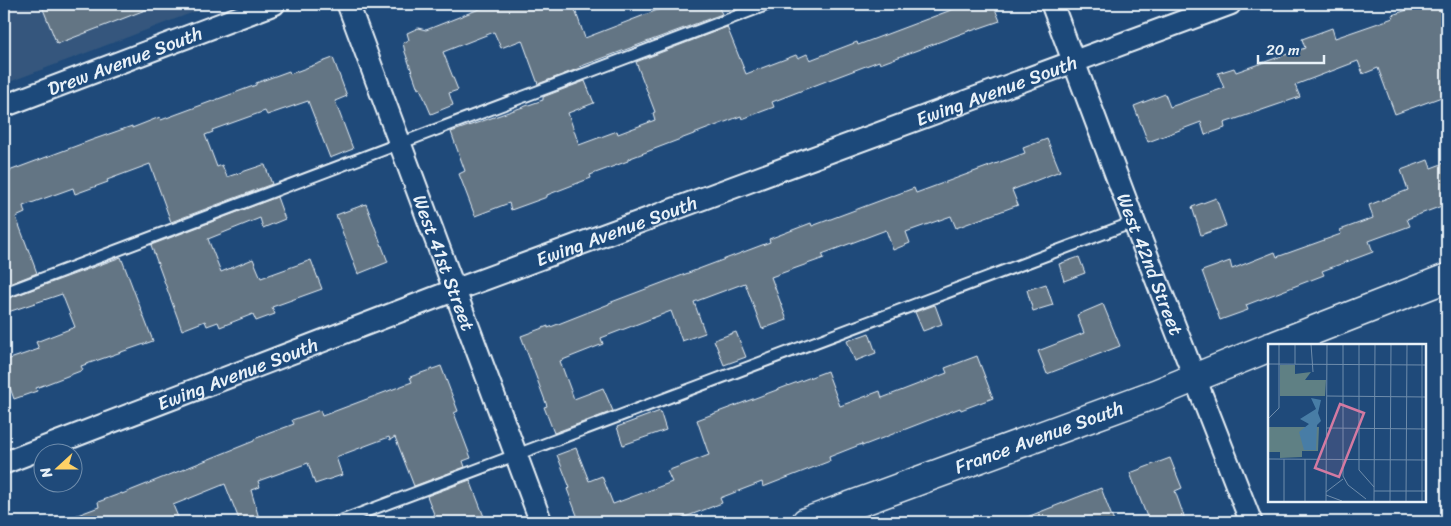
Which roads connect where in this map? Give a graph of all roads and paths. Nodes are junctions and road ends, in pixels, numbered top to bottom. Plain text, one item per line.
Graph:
1 (274, 4) edge
2 (348, 4) edge
3 (769, 4) edge
4 (1052, 4) edge
5 (1230, 4) edge
6 (1075, 62) junction
7 (4, 106) edge
8 (400, 143) junction
9 (1134, 222) junction
10 (1447, 278) edge
11 (454, 290) junction
12 (4, 293) edge
13 (1279, 344) edge
14 (1268, 348) edge
15 (1194, 378) junction
16 (516, 455) junction
17 (4, 463) edge
18 (338, 522) edge
19 (541, 522) edge
20 (806, 522) edge
21 (1250, 522) edge

1 - 7 street, Drew Avenue South
2 - 8 street, West 41st Street
3 - 8 lane
4 - 6 street, West 42nd Street
5 - 6 street, Ewing Avenue South
6 - 9 street, West 42nd Street
6 - 11 street, Ewing Avenue South
8 - 11 street, West 41st Street
8 - 12 lane
9 - 15 street, West 42nd Street
9 - 16 lane
10 - 13 main road
11 - 16 street, West 41st Street
11 - 17 street, Ewing Avenue South
14 - 15 main road, France Avenue South
15 - 20 main road, France Avenue South
15 - 21 street, West 42nd Street
16 - 18 lane
16 - 19 street, West 41st Street

